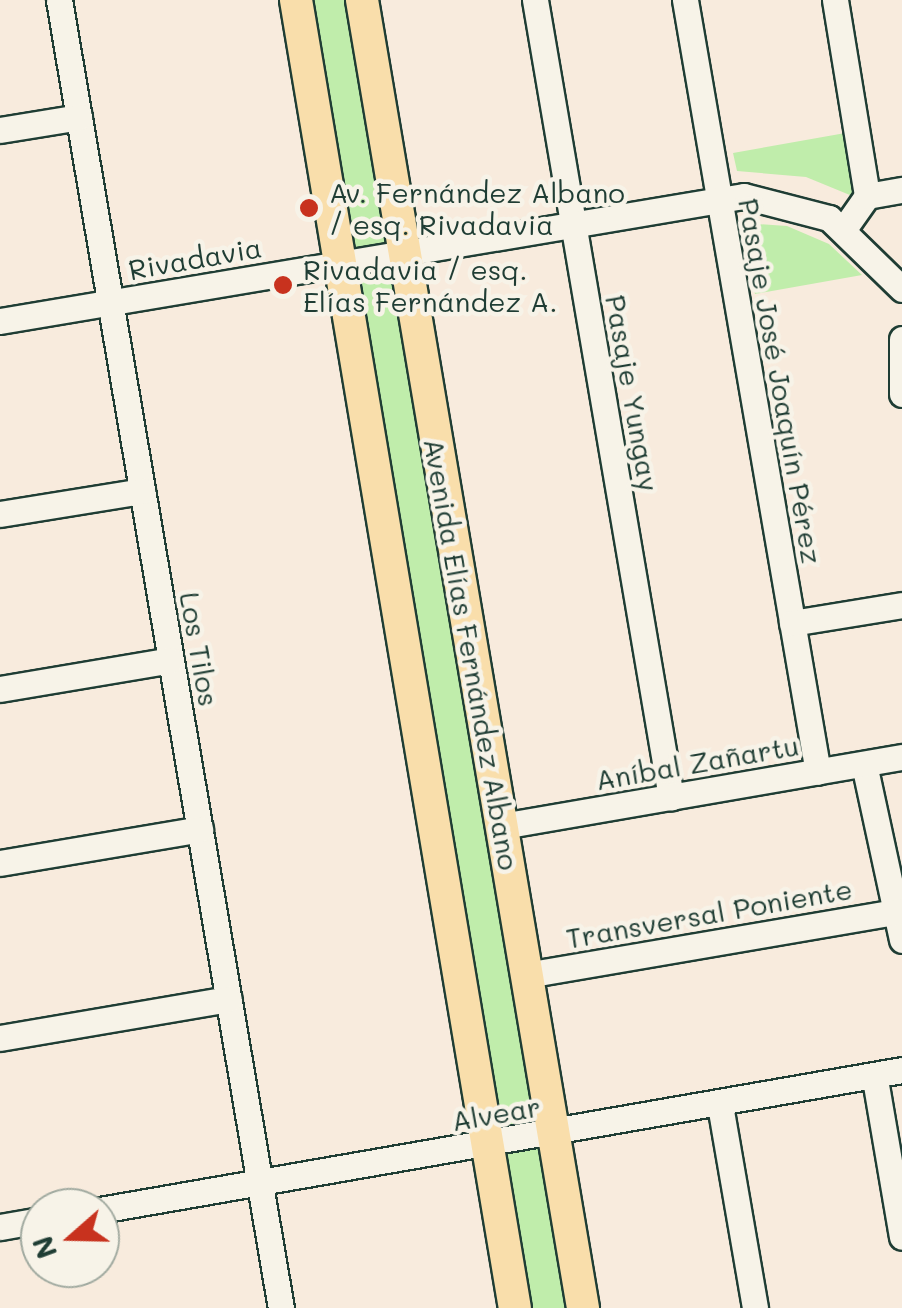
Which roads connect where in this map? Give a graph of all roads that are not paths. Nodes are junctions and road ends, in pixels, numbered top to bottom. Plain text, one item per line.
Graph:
1 (60, 0) edge
2 (296, 0) edge
3 (362, 0) edge
4 (535, 0) edge
5 (685, 0) edge
6 (835, 0) edge
7 (79, 117) junction
8 (0, 130) edge
9 (902, 190) edge
10 (867, 196) junction
11 (719, 198) junction
12 (573, 222) junction
13 (844, 228) junction
14 (404, 252) junction
15 (340, 263) junction
16 (902, 289) edge
17 (110, 303) junction
18 (0, 322) edge
19 (902, 339) edge
20 (902, 394) edge
21 (142, 491) junction
22 (0, 514) edge
23 (902, 605) edge
24 (792, 623) junction
25 (171, 660) junction
26 (0, 688) edge
27 (902, 757) edge
28 (864, 764) junction
29 (818, 772) junction
30 (671, 797) junction
31 (502, 826) junction
32 (200, 829) junction
33 (0, 863) edge
34 (900, 912) edge
35 (902, 940) edge
36 (526, 975) junction
37 (229, 999) junction
38 (0, 1038) edge
39 (902, 1070) edge
40 (875, 1079) junction
41 (720, 1105) junction
42 (553, 1134) junction
43 (488, 1146) junction
44 (260, 1184) junction
45 (120, 1207) edge
46 (902, 1237) edge
47 (281, 1308) edge
48 (515, 1308) edge
49 (582, 1308) edge
50 (755, 1308) edge

1 - 7 street, Los Tilos
2 - 15 main road
3 - 14 main road, Avenida Elías Fernández Albano
4 - 12 street, Pasaje Yungay
5 - 11 street, Pasaje José Joaquín Pérez
6 - 10 street
7 - 8 street
7 - 17 street, Los Tilos
9 - 10 street
10 - 13 street
11 - 12 street, Rivadavia
11 - 13 street, Rivadavia
11 - 24 street, Pasaje José Joaquín Pérez
12 - 14 street, Rivadavia
12 - 30 street, Pasaje Yungay
13 - 16 street, Rivadavia
14 - 15 street, Rivadavia
14 - 31 main road, Avenida Elías Fernández Albano
15 - 17 street, Rivadavia
15 - 43 main road
17 - 18 street, Rivadavia
17 - 21 street, Los Tilos
19 - 20 street
21 - 22 street
21 - 25 street, Los Tilos
23 - 24 street
24 - 29 street, Pasaje José Joaquín Pérez
25 - 26 street
25 - 32 street, Los Tilos
27 - 28 street, Aníbal Zañartu
28 - 29 street, Aníbal Zañartu
28 - 34 street
29 - 30 street, Aníbal Zañartu
30 - 31 street, Aníbal Zañartu
31 - 36 main road, Avenida Elías Fernández Albano
32 - 33 street
32 - 37 street, Los Tilos
34 - 35 street
34 - 36 street, Transversal Poniente
36 - 42 main road, Avenida Elías Fernández Albano
37 - 38 street
37 - 44 street, Los Tilos
39 - 40 street, Alvear
40 - 41 street, Alvear
40 - 46 street
41 - 42 street, Alvear
41 - 50 street
42 - 43 street, Alvear
42 - 49 main road, Avenida Elías Fernández Albano
43 - 44 street, Alvear
43 - 48 main road
44 - 45 street, Alvear
44 - 47 street, Los Tilos

